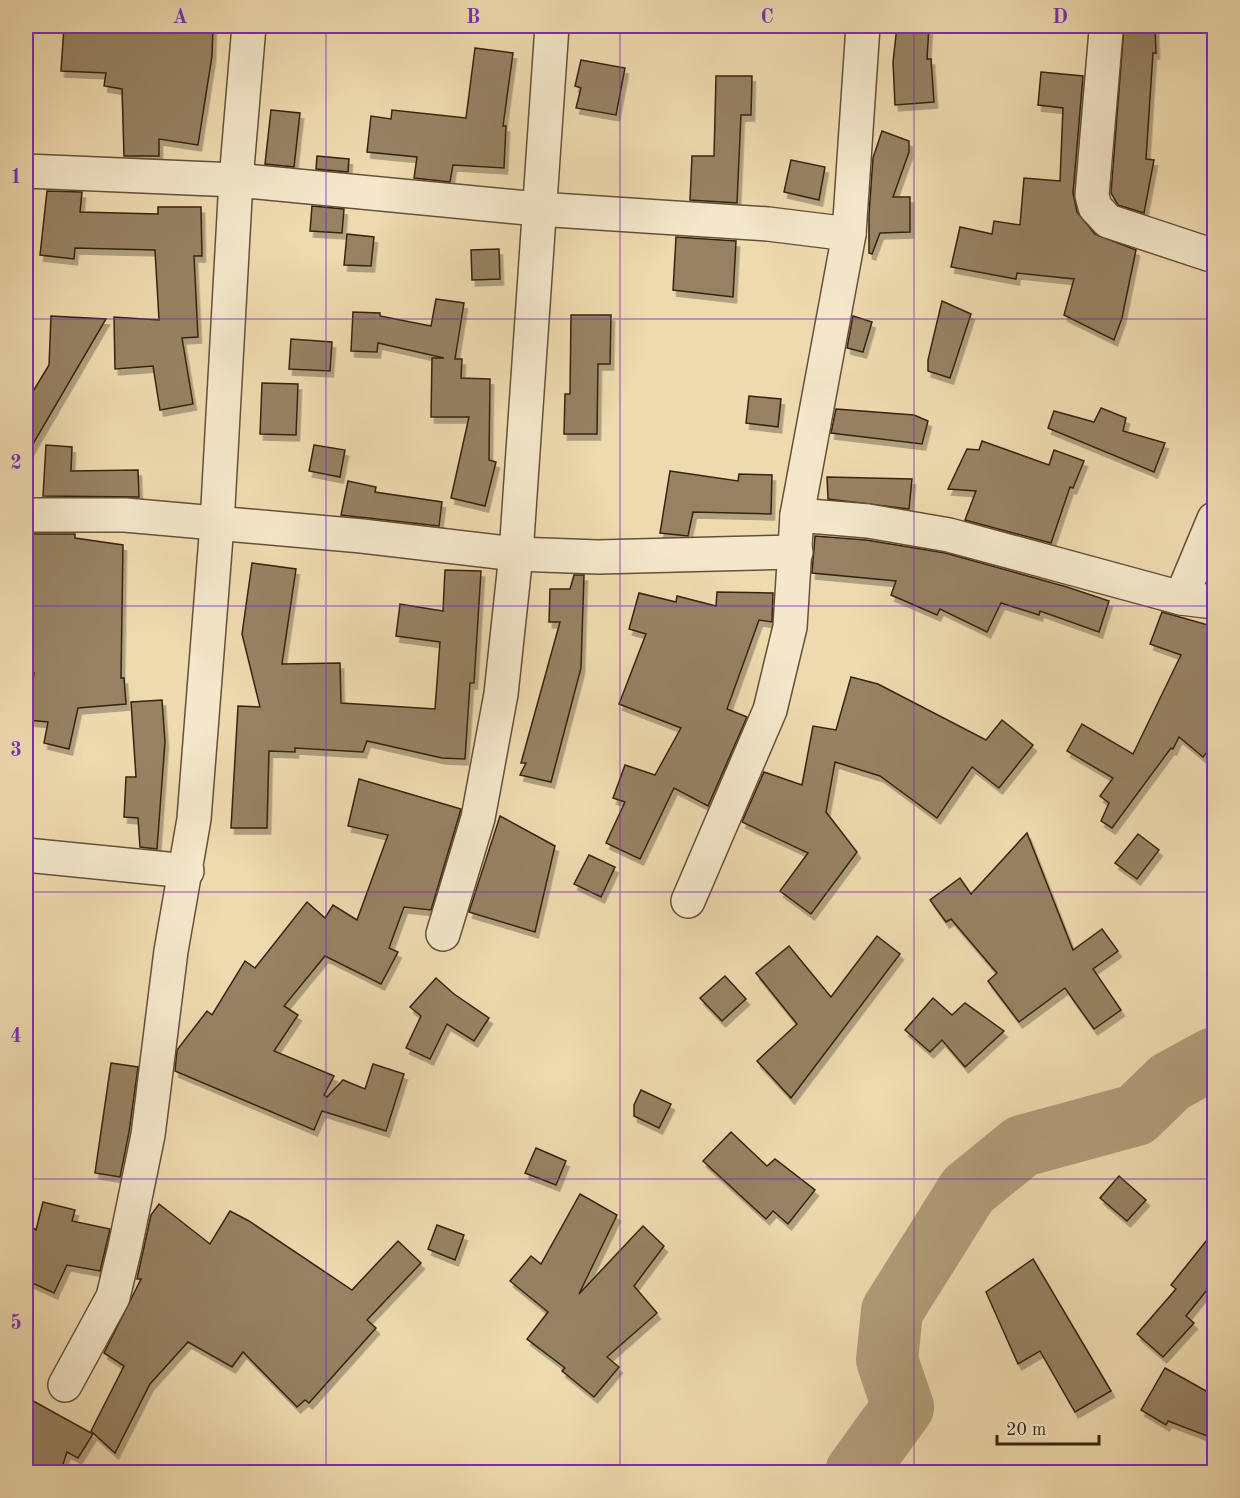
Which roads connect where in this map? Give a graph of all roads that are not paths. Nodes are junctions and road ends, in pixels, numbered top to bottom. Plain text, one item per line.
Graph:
1 (249, 26) edge
2 (552, 26) edge
3 (863, 26) edge
4 (1106, 32) dead end
5 (26, 171) edge
6 (236, 180) junction
7 (538, 209) junction
8 (849, 234) junction
9 (1215, 256) edge
10 (26, 515) edge
11 (797, 515) junction
12 (1215, 519) edge
13 (217, 524) junction
14 (796, 552) junction
15 (516, 554) junction
16 (1181, 598) junction
17 (1215, 602) edge
18 (26, 855) edge
19 (187, 871) junction
20 (688, 901) dead end
21 (443, 934) dead end
22 (65, 1385) dead end

1 - 6 street
2 - 7 street
3 - 8 street
4 - 9 street
5 - 6 street
6 - 7 street
6 - 13 street
7 - 8 street
7 - 15 street
8 - 11 street
10 - 13 street
11 - 14 street
11 - 16 street
12 - 16 street
13 - 15 street
13 - 19 street
14 - 15 street
14 - 20 street
15 - 21 street
16 - 17 street
18 - 19 street
19 - 22 street

